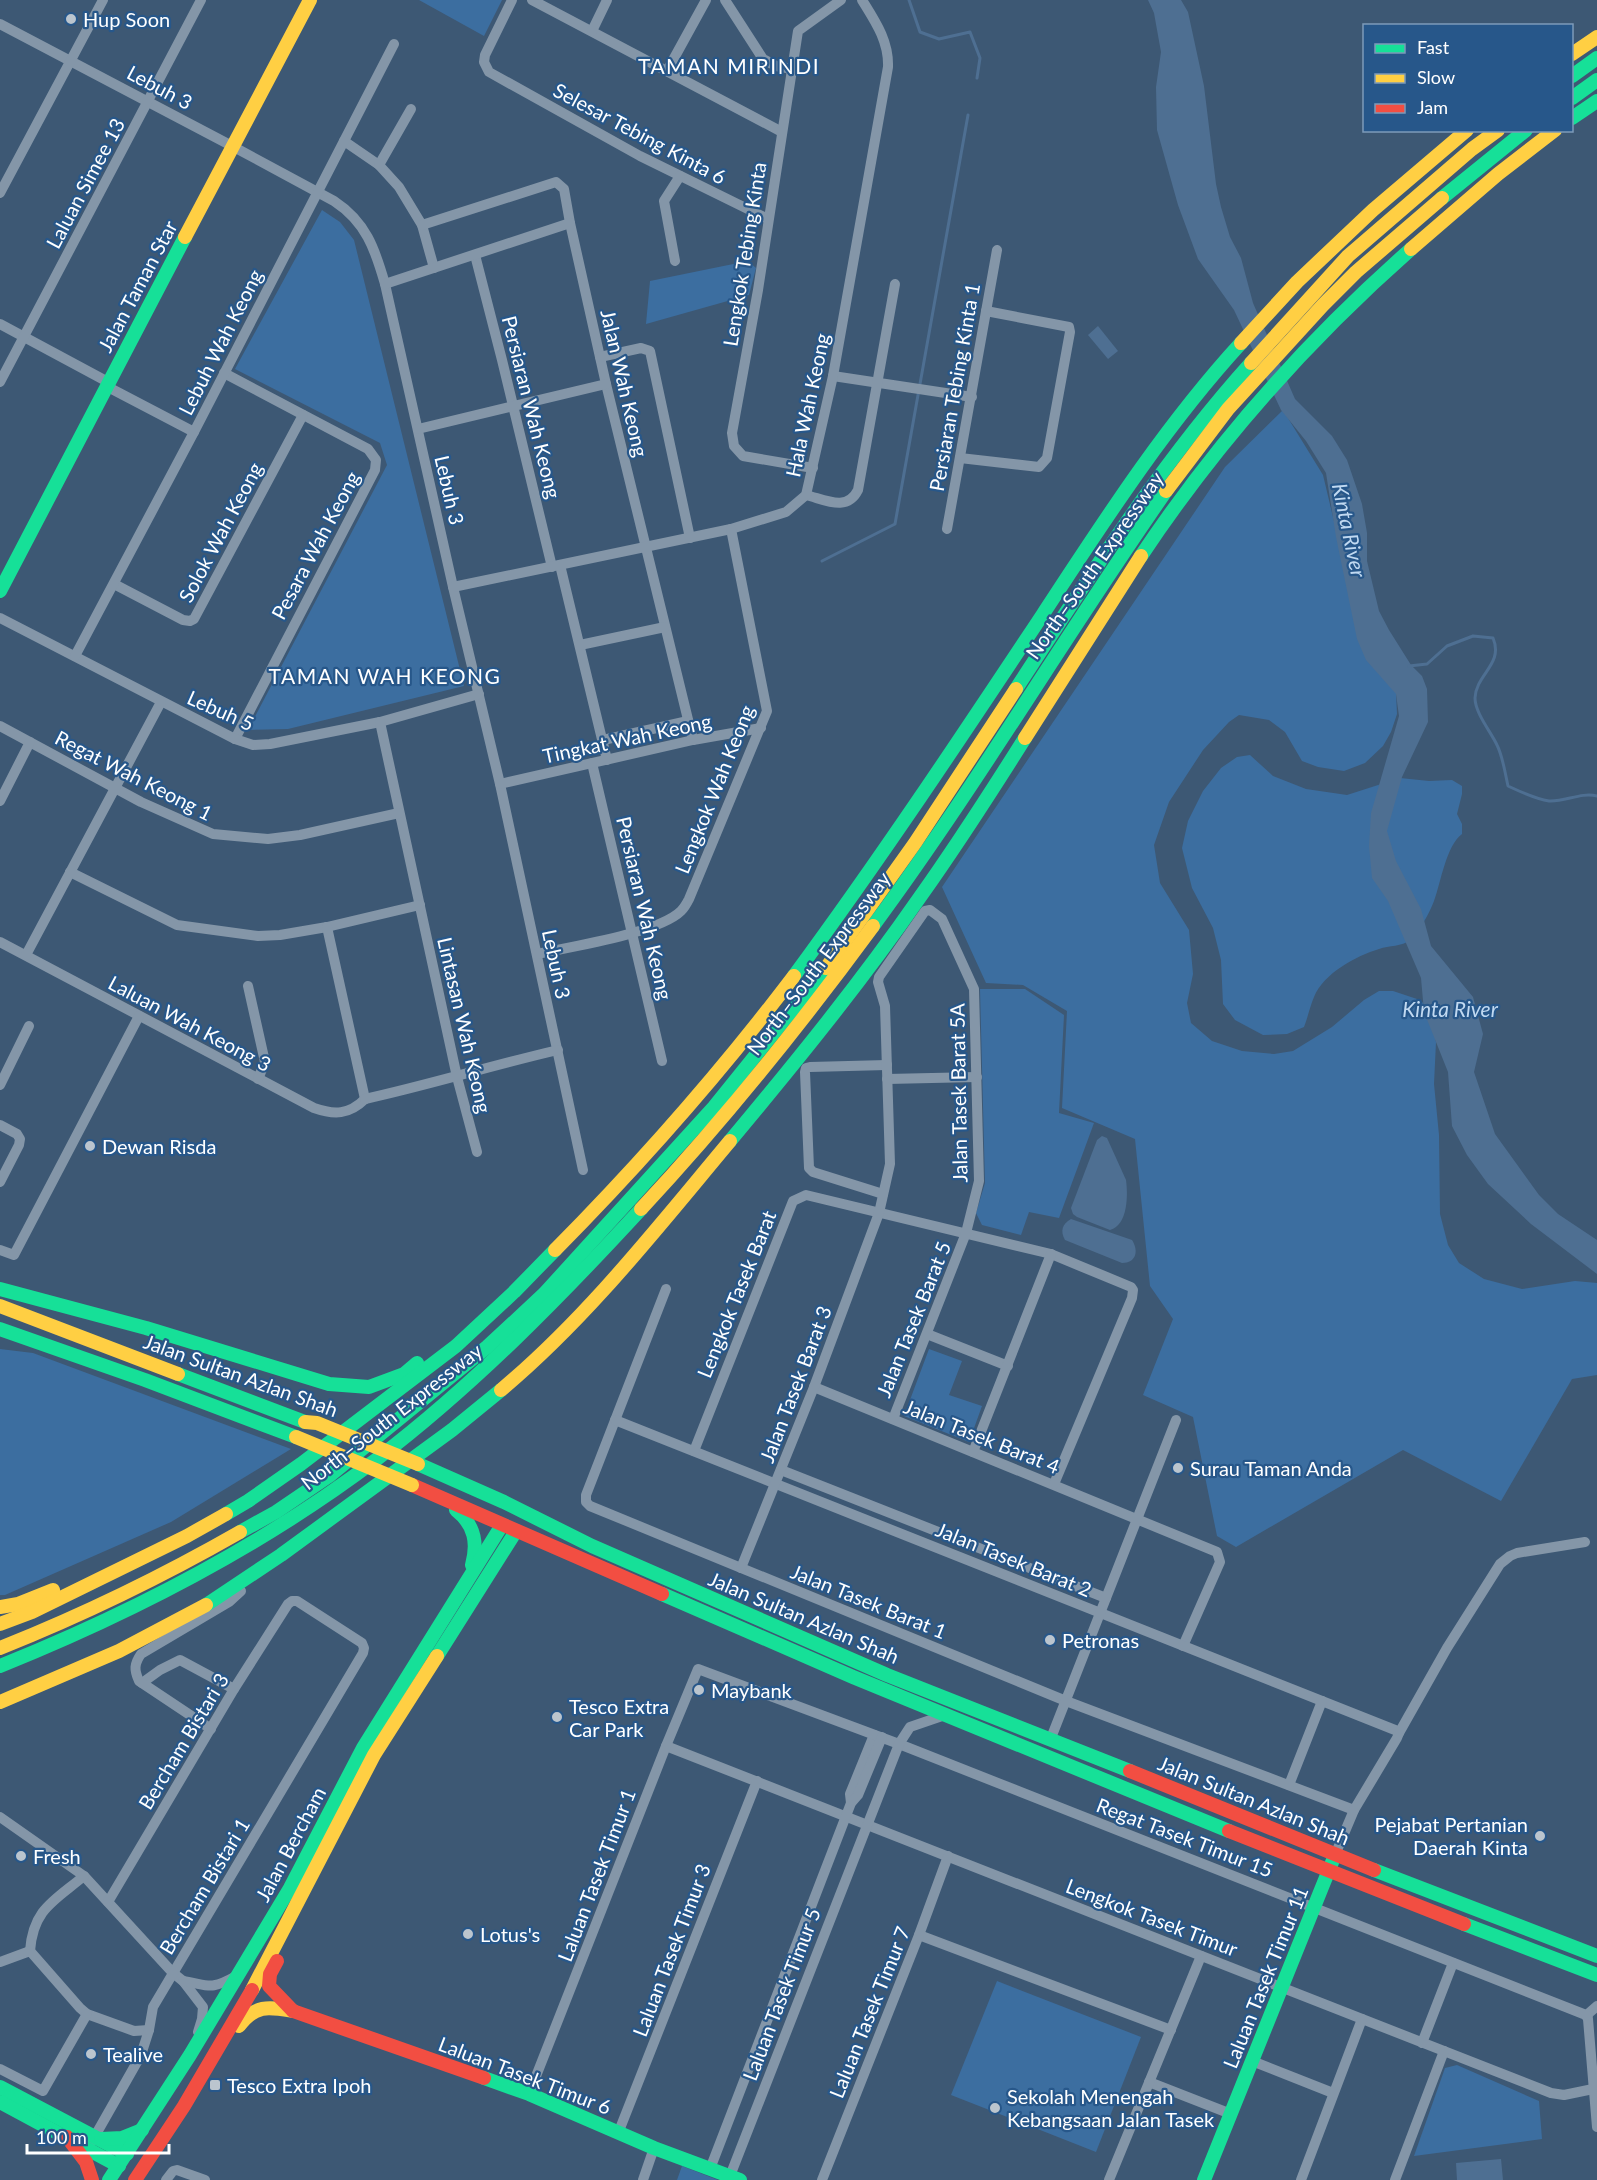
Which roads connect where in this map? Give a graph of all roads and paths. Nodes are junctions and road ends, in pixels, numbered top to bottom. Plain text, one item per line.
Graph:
1 (103, 0) edge
2 (201, 0) edge
3 (310, 0) edge
4 (512, 0) edge
5 (532, 0) edge
6 (607, 0) edge
7 (706, 0) edge
8 (725, 0) edge
9 (862, 0) edge
10 (838, 1) edge
11 (0, 24) edge
12 (592, 31) junction
13 (1597, 37) edge
14 (394, 44) dead end
15 (1573, 53) edge
16 (1597, 58) edge
17 (71, 61) junction
18 (792, 69) junction
19 (667, 71) junction
20 (1573, 75) edge
21 (1597, 80) edge
22 (1573, 97) edge
23 (1597, 101) edge
24 (149, 102) junction
25 (411, 109) dead end
26 (1573, 117) edge
27 (782, 132) junction
28 (1465, 132) edge
29 (1494, 132) edge
30 (1523, 132) edge
31 (1552, 132) edge
32 (344, 141) junction
33 (232, 146) junction
34 (379, 165) junction
35 (680, 176) junction
36 (318, 192) junction
37 (0, 193) edge
38 (768, 219) junction
39 (570, 224) junction
40 (422, 225) junction
41 (997, 250) dead end
42 (475, 255) junction
43 (675, 261) dead end
44 (434, 268) junction
45 (385, 284) junction
46 (895, 284) dead end
47 (986, 311) junction
48 (0, 324) edge
49 (23, 336) junction
50 (600, 357) junction
51 (224, 373) junction
52 (833, 376) junction
53 (0, 382) edge
54 (876, 382) junction
55 (107, 384) junction
56 (606, 384) junction
57 (1230, 396) junction
58 (972, 398) junction
59 (514, 406) junction
60 (303, 415) junction
61 (418, 429) junction
62 (194, 432) junction
63 (960, 458) junction
64 (813, 468) junction
65 (806, 495) junction
66 (947, 529) dead end
67 (731, 530) junction
68 (690, 538) junction
69 (645, 548) junction
70 (556, 566) junction
71 (114, 584) junction
72 (453, 588) junction
73 (0, 591) edge
74 (0, 618) edge
75 (665, 627) junction
76 (580, 645) junction
77 (75, 656) junction
78 (479, 694) junction
79 (161, 702) junction
80 (688, 721) junction
81 (380, 722) junction
82 (0, 726) edge
83 (761, 728) junction
84 (235, 740) junction
85 (603, 740) junction
86 (693, 740) junction
87 (30, 742) junction
88 (607, 760) junction
89 (592, 763) junction
90 (501, 784) junction
91 (115, 788) junction
92 (0, 801) edge
93 (399, 813) junction
94 (70, 872) junction
95 (420, 905) junction
96 (327, 927) junction
97 (632, 933) junction
98 (0, 942) edge
99 (897, 950) joint
100 (537, 954) junction
101 (26, 956) junction
102 (248, 986) dead end
103 (139, 1016) junction
104 (29, 1026) dead end
105 (558, 1050) junction
106 (662, 1061) dead end
107 (887, 1065) junction
108 (457, 1077) junction
109 (977, 1077) junction
110 (258, 1079) junction
111 (887, 1079) junction
112 (0, 1085) edge
113 (364, 1099) junction
114 (0, 1125) edge
115 (477, 1152) dead end
116 (583, 1170) dead end
117 (0, 1182) edge
118 (883, 1194) junction
119 (879, 1213) junction
120 (966, 1233) junction
121 (0, 1250) edge
122 (1051, 1254) junction
123 (666, 1288) dead end
124 (0, 1289) edge
125 (514, 1292) junction
126 (0, 1306) edge
127 (0, 1311) edge
128 (15, 1313) junction
129 (0, 1329) edge
130 (927, 1334) junction
131 (0, 1340) edge
132 (39, 1343) junction
133 (1008, 1366) junction
134 (814, 1387) junction
135 (893, 1419) junction
136 (615, 1420) junction
137 (1176, 1420) dead end
138 (694, 1451) junction
139 (974, 1452) junction
140 (417, 1467) junction
141 (781, 1470) junction
142 (776, 1484) junction
143 (1054, 1484) junction
144 (434, 1496) junction
145 (1138, 1518) junction
146 (547, 1524) junction
147 (510, 1526) junction
148 (187, 1536) junction
149 (1585, 1542) dead end
150 (274, 1560) junction
151 (590, 1562) junction
152 (492, 1568) junction
153 (741, 1568) junction
154 (1106, 1598) junction
155 (292, 1601) joint
156 (0, 1607) edge
157 (1100, 1613) junction
158 (0, 1624) edge
159 (1184, 1646) junction
160 (0, 1648) edge
161 (0, 1666) edge
162 (413, 1669) junction
163 (698, 1669) joint
164 (142, 1683) junction
165 (234, 1689) junction
166 (1066, 1701) junction
167 (1322, 1701) junction
168 (0, 1702) edge
169 (945, 1715) junction
170 (211, 1730) junction
171 (1398, 1733) junction
172 (878, 1736) junction
173 (1051, 1738) junction
174 (898, 1744) junction
175 (666, 1746) junction
176 (757, 1781) junction
177 (1288, 1785) junction
178 (1354, 1810) junction
179 (846, 1816) junction
180 (0, 1817) edge
181 (867, 1825) junction
182 (1335, 1855) junction
183 (948, 1856) junction
184 (1328, 1871) junction
185 (84, 1876) junction
186 (305, 1890) junction
187 (108, 1902) junction
188 (1314, 1907) junction
189 (919, 1935) junction
190 (30, 1952) junction
191 (1202, 1956) junction
192 (1597, 1956) edge
193 (0, 1962) edge
194 (1454, 1963) junction
195 (173, 1973) junction
196 (1597, 1975) edge
197 (238, 1976) junction
198 (183, 1981) junction
199 (1282, 1988) junction
200 (250, 1993) junction
201 (277, 1996) junction
202 (1597, 2006) edge
203 (239, 2011) junction
204 (293, 2011) junction
205 (87, 2014) junction
206 (1587, 2017) junction
207 (1362, 2019) junction
208 (149, 2030) junction
209 (1171, 2030) junction
210 (1422, 2043) junction
211 (1444, 2051) junction
212 (191, 2052) junction
213 (1252, 2061) junction
214 (0, 2069) edge
215 (18, 2078) junction
216 (1149, 2082) junction
217 (1593, 2089) junction
218 (1333, 2093) junction
219 (3, 2094) edge
220 (529, 2094) junction
221 (184, 2106) junction
222 (1597, 2110) edge
223 (1231, 2114) junction
224 (1597, 2127) edge
225 (142, 2130) junction
226 (619, 2131) junction
227 (67, 2137) junction
228 (94, 2141) junction
229 (654, 2148) junction
230 (128, 2158) junction
231 (710, 2169) junction
232 (168, 2178) edge
233 (735, 2178) edge
234 (92, 2180) edge
235 (110, 2180) edge
236 (123, 2180) edge
237 (135, 2180) edge
238 (206, 2180) edge
239 (643, 2180) edge
240 (822, 2180) edge
241 (1109, 2180) edge
242 (1204, 2180) edge
243 (1301, 2180) edge
244 (1395, 2180) edge

1 - 17 street
2 - 24 street, Laluan Simee 13
3 - 33 main road, Jalan Taman Star
4 - 35 street, Selesar Tebing Kinta 6
5 - 12 street
6 - 12 street
7 - 19 street
8 - 18 street
9 - 52 street, Hala Wah Keong
10 - 18 street, Lengkok Tebing Kinta
11 - 17 street, Lebuh 3
12 - 19 street
13 - 15 main road
14 - 32 street, Lebuh Wah Keong
16 - 20 main road
17 - 24 street, Lebuh 3
17 - 37 street
18 - 27 street, Lengkok Tebing Kinta
19 - 27 street
21 - 22 main road
23 - 26 main road
24 - 33 street, Lebuh 3
24 - 49 street, Laluan Simee 13
25 - 34 street
27 - 38 street, Lengkok Tebing Kinta
28 - 125 main road
29 - 57 main road, North–South Expressway
30 - 57 main road, North–South Expressway
31 - 150 main road
32 - 34 street
32 - 36 street, Lebuh Wah Keong
33 - 36 street, Lebuh 3
33 - 55 main road, Jalan Taman Star
34 - 40 street
35 - 38 street, Selesar Tebing Kinta 6
35 - 43 street
36 - 45 street, Lebuh 3
36 - 51 street, Lebuh Wah Keong
38 - 64 street, Lengkok Tebing Kinta
39 - 40 street, Jalan Wah Keong
39 - 42 street
39 - 50 street, Jalan Wah Keong
40 - 44 street
41 - 47 street, Persiaran Tebing Kinta 1
42 - 44 street
42 - 59 street, Persiaran Wah Keong
44 - 45 street
45 - 61 street, Lebuh 3
46 - 54 street
47 - 58 street, Persiaran Tebing Kinta 1
47 - 63 street
48 - 49 street
49 - 53 street, Laluan Simee 13
49 - 55 street
50 - 56 street, Jalan Wah Keong
50 - 68 street
51 - 60 street, Pesara Wah Keong
51 - 62 street, Lebuh Wah Keong
52 - 54 street
52 - 64 street, Hala Wah Keong
54 - 58 street
54 - 65 street
55 - 62 street
55 - 73 main road, Jalan Taman Star
56 - 59 street
56 - 69 street, Jalan Wah Keong
57 - 160 main road, North–South Expressway
57 - 161 main road, North–South Expressway
58 - 63 street, Persiaran Tebing Kinta 1
59 - 61 street
59 - 70 street, Persiaran Wah Keong
60 - 71 street, Solok Wah Keong
60 - 84 street, Pesara Wah Keong
61 - 72 street, Lebuh 3
62 - 71 street, Lebuh Wah Keong
63 - 66 street, Persiaran Tebing Kinta 1
64 - 65 street, Hala Wah Keong
65 - 67 street, Hala Wah Keong
67 - 68 street, Hala Wah Keong
67 - 83 street, Lengkok Wah Keong
68 - 69 street, Hala Wah Keong
69 - 70 street, Hala Wah Keong
69 - 75 street, Jalan Wah Keong
70 - 72 street, Hala Wah Keong
70 - 76 street, Persiaran Wah Keong
71 - 77 street, Lebuh Wah Keong
72 - 78 street, Lebuh 3
74 - 77 street, Lebuh 5
75 - 76 street
75 - 80 street, Jalan Wah Keong
76 - 85 street, Persiaran Wah Keong
77 - 79 street, Lebuh 5
78 - 81 street, Lebuh 5
78 - 90 street, Lebuh 3
79 - 84 street, Lebuh 5
79 - 91 street
80 - 85 street, Tingkat Wah Keong
80 - 86 street, Jalan Wah Keong
81 - 84 street, Lebuh 5
81 - 93 street, Lintasan Wah Keong
82 - 87 street, Regat Wah Keong 1
83 - 86 street, Tingkat Wah Keong
83 - 97 street, Lengkok Wah Keong
85 - 88 street, Persiaran Wah Keong
86 - 88 street, Tingkat Wah Keong
87 - 91 street, Regat Wah Keong 1
87 - 92 street
88 - 89 street, Tingkat Wah Keong
89 - 90 street, Tingkat Wah Keong
89 - 97 street, Persiaran Wah Keong
90 - 100 street, Lebuh 3
91 - 93 street, Regat Wah Keong 1
91 - 94 street
93 - 95 street, Lintasan Wah Keong
94 - 96 street
94 - 101 street
95 - 96 street
95 - 108 street, Lintasan Wah Keong
96 - 113 street
97 - 100 street, Lengkok Wah Keong
97 - 106 street, Persiaran Wah Keong
98 - 101 street, Laluan Wah Keong 3
99 - 107 street, Jalan Tasek Barat 3
99 - 109 street, Jalan Tasek Barat 5A
100 - 105 street, Lebuh 3
101 - 103 street, Laluan Wah Keong 3
102 - 110 street
103 - 110 street, Laluan Wah Keong 3
103 - 121 street
104 - 112 street
105 - 108 street, Laluan Wah Keong 3
105 - 116 street, Lebuh 3
107 - 111 street, Jalan Tasek Barat 3
107 - 118 street
108 - 113 street, Laluan Wah Keong 3
108 - 115 street, Lintasan Wah Keong
109 - 111 street
109 - 120 street, Jalan Tasek Barat 5A
110 - 113 street, Laluan Wah Keong 3
111 - 118 street, Jalan Tasek Barat 3
114 - 117 street
118 - 119 street, Jalan Tasek Barat 3
119 - 120 street, Lengkok Tasek Barat
119 - 134 street, Jalan Tasek Barat 3
119 - 138 street, Lengkok Tasek Barat
120 - 122 street, Lengkok Tasek Barat
120 - 130 street, Jalan Tasek Barat 5
122 - 133 street
122 - 143 street, Lengkok Tasek Barat
123 - 136 street, Jalan Tasek Barat 1
124 - 125 main road
125 - 148 main road
126 - 128 main road, Jalan Sultan Azlan Shah
127 - 128 main road
128 - 140 main road, Jalan Sultan Azlan Shah, bridge
129 - 132 main road, Jalan Sultan Azlan Shah
130 - 133 street
130 - 135 street, Jalan Tasek Barat 5
131 - 132 main road
132 - 144 main road, Jalan Sultan Azlan Shah, bridge
133 - 139 street
134 - 135 street, Jalan Tasek Barat 4
134 - 141 street, Jalan Tasek Barat 3
135 - 139 street, Jalan Tasek Barat 4
136 - 138 street, Jalan Tasek Barat 2
136 - 153 street, Jalan Tasek Barat 1
137 - 145 street
138 - 142 street, Jalan Tasek Barat 2
139 - 143 street, Jalan Tasek Barat 4
140 - 146 main road, Jalan Sultan Azlan Shah
140 - 147 main road
141 - 142 street, Jalan Tasek Barat 3
141 - 154 street
142 - 153 street, Jalan Tasek Barat 3
142 - 157 street, Jalan Tasek Barat 2
143 - 145 street, Jalan Tasek Barat 4
144 - 147 main road, Jalan Sultan Azlan Shah
144 - 162 main road
145 - 154 street
145 - 159 street, Jalan Tasek Barat 4
146 - 147 main road
146 - 173 main road, Jalan Sultan Azlan Shah
147 - 151 main road, Jalan Sultan Azlan Shah
147 - 152 main road, Jalan Bercham
147 - 162 main road, Jalan Bercham
148 - 156 main road
148 - 158 main road
149 - 171 street
150 - 164 street
150 - 168 main road
151 - 152 main road
151 - 169 main road, Jalan Sultan Azlan Shah
152 - 186 main road, Jalan Bercham
153 - 166 street, Jalan Tasek Barat 1
154 - 157 street
155 - 165 street, Bercham Bistari 3
155 - 195 street, Bercham Bistari 1
157 - 159 street, Jalan Tasek Barat 2
157 - 166 street
159 - 167 street, Jalan Tasek Barat 2
162 - 197 main road, Jalan Bercham
163 - 172 street, Regat Tasek Timur 15
163 - 175 street, Laluan Tasek Timur 1
164 - 165 street
164 - 170 street
165 - 170 street, Bercham Bistari 3
166 - 173 street
166 - 177 street, Jalan Tasek Barat 1
167 - 171 street, Jalan Tasek Barat 2
167 - 177 street
169 - 174 street
169 - 184 main road, Jalan Sultan Azlan Shah
170 - 187 street, Bercham Bistari 3
171 - 178 street
172 - 174 street, Regat Tasek Timur 15
172 - 179 street
173 - 182 main road, Jalan Sultan Azlan Shah
174 - 181 street
174 - 188 street, Regat Tasek Timur 15
175 - 176 street, Lengkok Tasek Timur
175 - 220 street, Laluan Tasek Timur 1
176 - 179 street, Lengkok Tasek Timur
176 - 226 street, Laluan Tasek Timur 3
177 - 178 street, Jalan Tasek Barat 1
178 - 182 street
179 - 181 street, Lengkok Tasek Timur
179 - 231 street
180 - 185 street
181 - 183 street, Lengkok Tasek Timur
181 - 233 street, Laluan Tasek Timur 5
182 - 184 main road, Laluan Tasek Timur 11
182 - 192 main road, Jalan Sultan Azlan Shah
183 - 189 street, Laluan Tasek Timur 7
183 - 191 street, Lengkok Tasek Timur
184 - 188 main road, Laluan Tasek Timur 11
184 - 196 main road, Jalan Sultan Azlan Shah
185 - 187 street
185 - 190 street
186 - 200 main road, Jalan Bercham
186 - 201 main road
187 - 195 street
188 - 194 street, Regat Tasek Timur 15
188 - 199 main road, Laluan Tasek Timur 11
189 - 209 street
189 - 240 street, Laluan Tasek Timur 7
190 - 193 street
190 - 205 street
191 - 199 street, Lengkok Tasek Timur
191 - 209 street
194 - 206 street, Regat Tasek Timur 15
194 - 210 street
195 - 198 street
195 - 208 street, Bercham Bistari 1
197 - 198 street
197 - 212 main road, Jalan Bercham
198 - 212 street
199 - 207 street, Lengkok Tasek Timur
199 - 213 main road, Laluan Tasek Timur 11
200 - 201 main road
200 - 203 main road, Jalan Bercham
200 - 212 main road
201 - 204 main road
202 - 206 street
203 - 221 main road, Jalan Bercham
203 - 230 main road
204 - 220 main road, Laluan Tasek Timur 6
204 - 221 main road
205 - 208 street
205 - 215 street
206 - 217 street
207 - 210 street, Lengkok Tasek Timur
207 - 218 street
208 - 228 street, Bercham Bistari 1
209 - 216 street
210 - 211 street, Lengkok Tasek Timur
211 - 217 street, Lengkok Tasek Timur
211 - 244 street
212 - 225 main road, Jalan Bercham
213 - 218 street
213 - 223 main road, Laluan Tasek Timur 11
214 - 215 street
215 - 219 street
216 - 223 street
216 - 241 street
217 - 222 street
218 - 243 street
219 - 227 main road
219 - 228 main road
220 - 226 main road, Laluan Tasek Timur 6
221 - 237 main road, Jalan Bercham
222 - 224 street
223 - 242 main road, Laluan Tasek Timur 11
225 - 228 main road
225 - 230 main road, Jalan Bercham
226 - 229 main road, Laluan Tasek Timur 6
227 - 228 main road
227 - 234 main road
228 - 230 main road
229 - 231 main road, Laluan Tasek Timur 6
229 - 239 street
230 - 235 main road, Jalan Bercham
230 - 236 main road
231 - 233 main road, Laluan Tasek Timur 6
232 - 238 street

